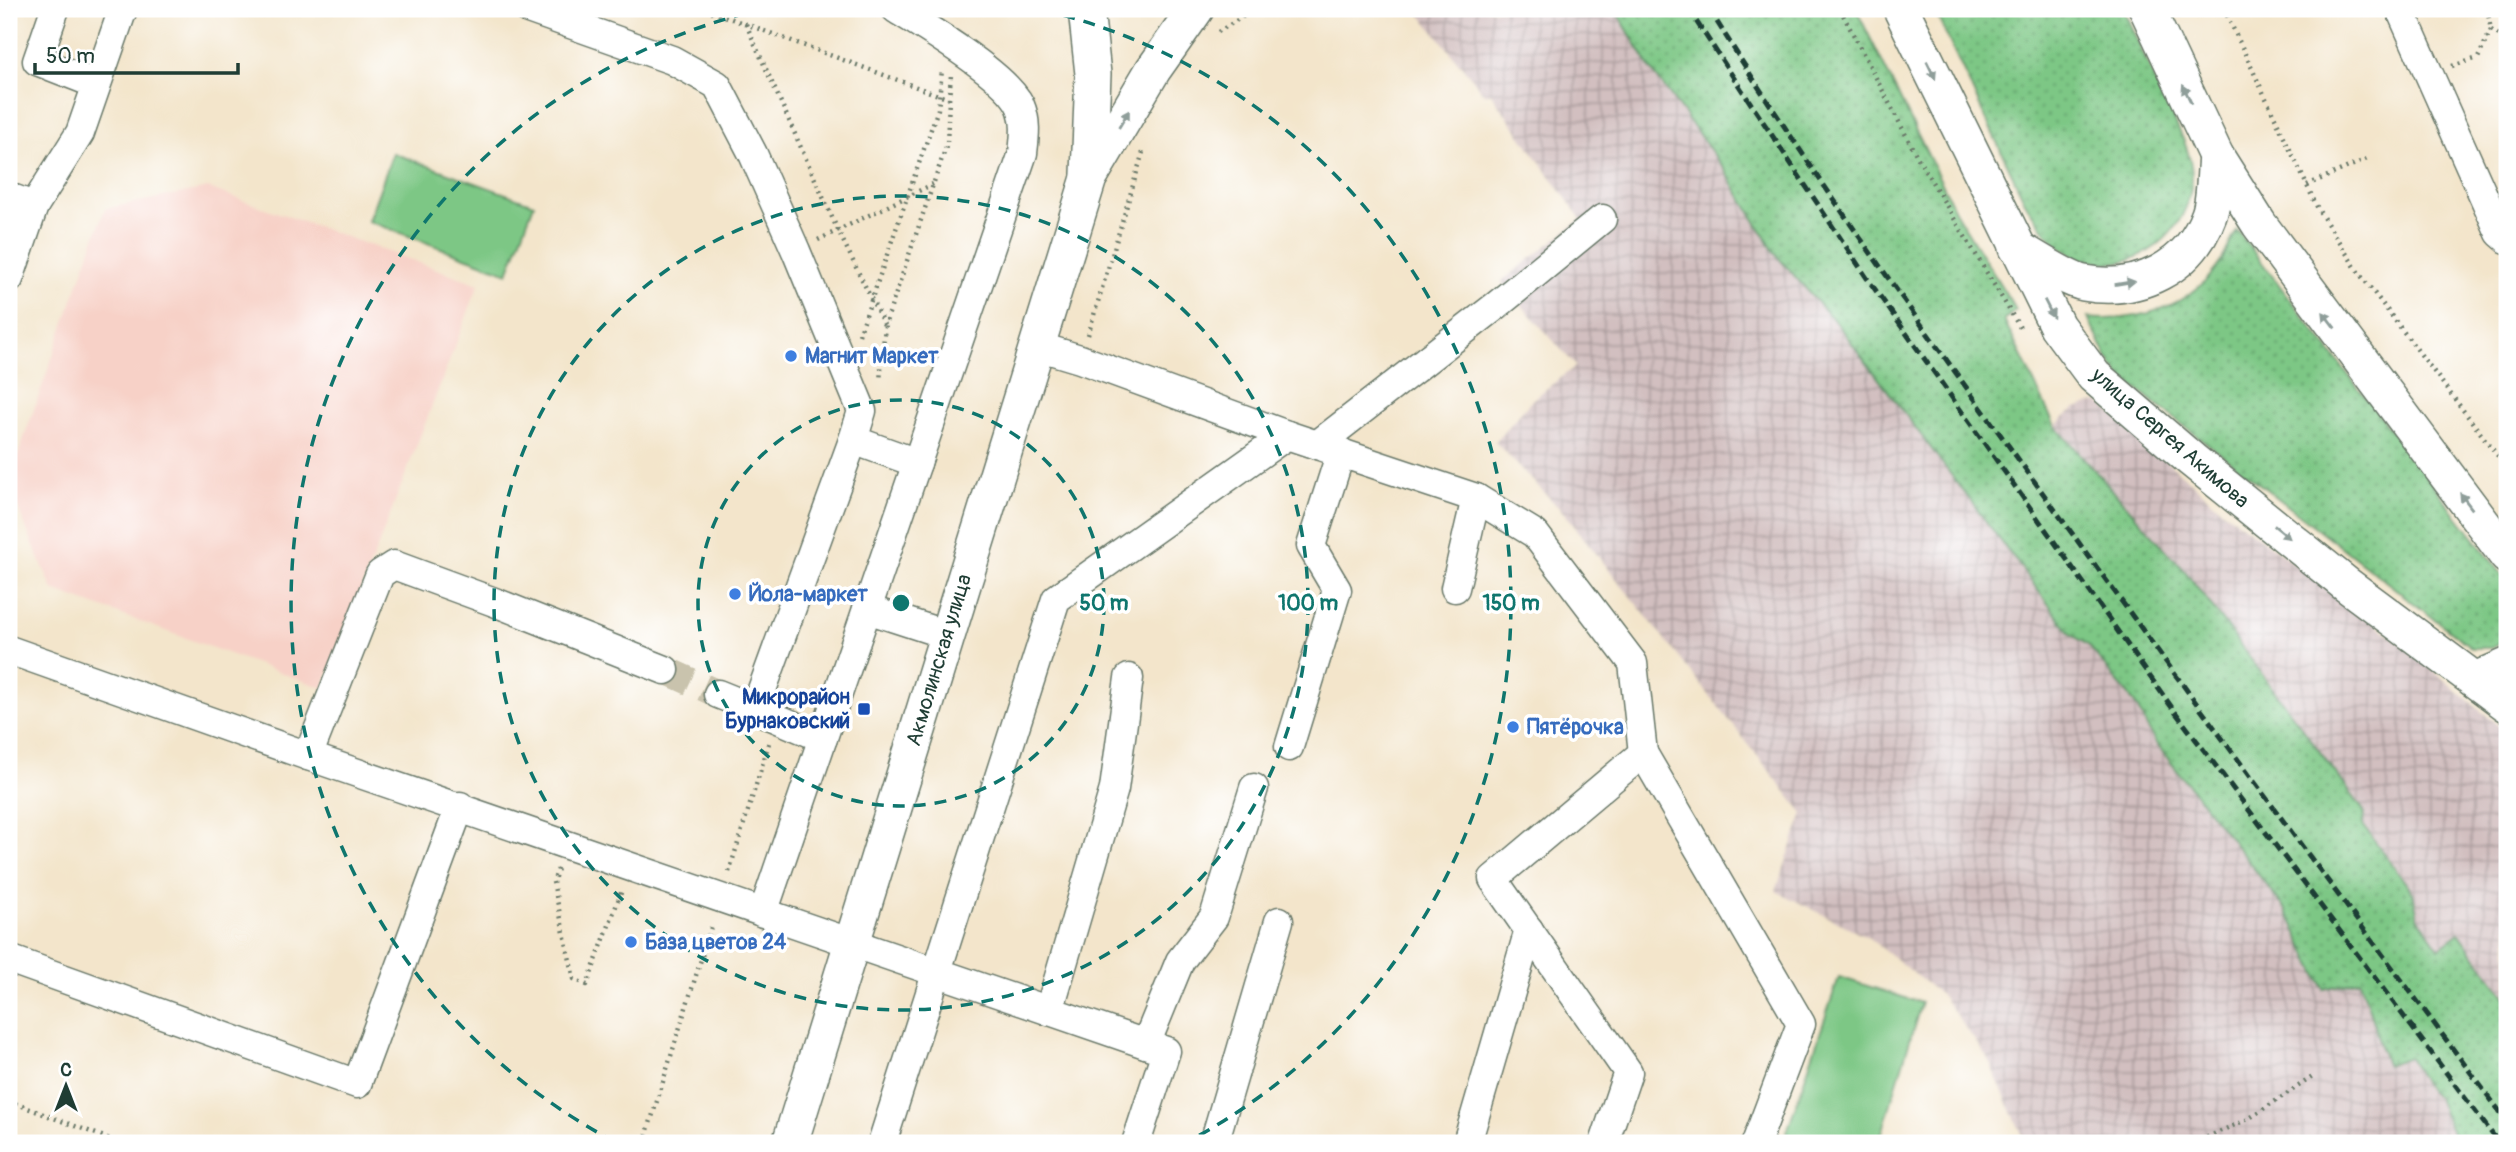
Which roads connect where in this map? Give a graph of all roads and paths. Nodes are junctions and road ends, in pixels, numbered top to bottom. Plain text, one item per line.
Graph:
1 (55, 9) edge
2 (123, 9) edge
3 (528, 9) edge
4 (705, 9) edge
5 (896, 9) edge
6 (1087, 9) edge
7 (1255, 9) edge
8 (1840, 9) edge
9 (1901, 9) edge
10 (2147, 9) edge
11 (2224, 9) edge
12 (2400, 9) edge
13 (2487, 9) edge
14 (1205, 22) edge
15 (745, 24) junction
16 (2491, 30) junction
17 (946, 40) junction
18 (2507, 40) edge
19 (2429, 74) junction
20 (96, 84) junction
21 (939, 96) junction
22 (1145, 146) dead end
23 (2216, 156) junction
24 (2367, 159) dead end
25 (1089, 177) junction
26 (2307, 185) junction
27 (908, 197) junction
28 (22, 202) edge
29 (1602, 219) dead end
30 (838, 230) junction
31 (2507, 239) edge
32 (2017, 248) junction
33 (796, 251) junction
34 (9, 279) edge
35 (872, 299) junction
36 (885, 325) dead end
37 (2024, 335) dead end
38 (1037, 346) junction
39 (1080, 359) junction
40 (846, 372) junction
41 (1287, 435) junction
42 (853, 440) junction
43 (1329, 449) junction
44 (917, 463) junction
45 (2507, 468) edge
46 (1476, 498) junction
47 (2507, 556) edge
48 (1455, 588) dead end
49 (867, 608) junction
50 (947, 635) junction
51 (9, 650) edge
52 (2507, 666) edge
53 (665, 670) tunnel mouth
54 (1129, 678) dead end
55 (2475, 680) junction
56 (718, 694) tunnel mouth
57 (2507, 704) edge
58 (755, 709) junction
59 (823, 738) junction
60 (1289, 747) dead end
61 (1643, 753) junction
62 (308, 756) junction
63 (1254, 788) dead end
64 (460, 806) junction
65 (567, 845) junction
66 (625, 883) dead end
67 (763, 913) junction
68 (1279, 921) dead end
69 (1529, 929) junction
70 (853, 944) junction
71 (9, 959) edge
72 (937, 972) junction
73 (1049, 1011) junction
74 (1146, 1044) junction
75 (2315, 1076) dead end
76 (9, 1101) edge
77 (120, 1143) edge
78 (790, 1143) edge
79 (882, 1143) edge
80 (1136, 1143) edge
81 (1214, 1143) edge
82 (1467, 1143) edge
83 (1604, 1143) edge
84 (1756, 1143) edge
85 (2194, 1143) edge

1 - 20 lane
2 - 20 lane
3 - 33 lane
4 - 15 path
5 - 17 lane
6 - 25 main road
7 - 14 path
8 - 37 path
9 -> 32 main road, улица Сергея Акимова
23 -> 10 main road
11 - 26 path
12 - 19 lane
13 - 16 path
25 -> 14 main road
15 - 21 path
15 - 30 path
16 - 18 path
16 - 19 path
17 - 21 path
17 - 44 lane
19 - 31 lane
20 - 28 lane
21 - 27 path
21 - 27 path
22 - 39 path
32 -> 23 main road
47 -> 23 main road
24 - 26 path
25 - 38 main road, Акмолинская улица
26 - 45 path
27 - 30 path
27 - 35 path
28 - 34 lane
29 - 43 lane
30 - 33 path
30 - 35 path
32 -> 55 main road, улица Сергея Акимова
33 - 40 lane
35 - 36 path
35 - 40 path
38 - 39 lane
38 - 50 main road, Акмолинская улица
39 - 41 lane
40 - 42 lane
41 - 43 lane
41 - 72 lane
42 - 44 lane
42 - 58 lane
43 - 46 lane
43 - 60 lane
44 - 49 lane
46 - 48 lane
46 - 61 lane
49 - 50 lane
49 - 59 lane
50 - 70 main road, Акмолинская улица
51 - 62 lane
52 - 55 main road
53 - 62 lane
54 - 73 lane
55 - 57 main road, улица Сергея Акимова
56 - 58 lane
58 - 59 lane
59 - 67 lane
61 - 69 lane
61 - 84 lane
62 - 64 lane
63 - 74 lane
64 - 65 lane
64 - 71 lane
65 - 66 path
65 - 67 lane
67 - 70 lane
68 - 81 lane
69 - 82 lane
69 - 83 lane
70 - 72 lane
70 - 78 main road, Акмолинская улица
72 - 73 lane
72 - 79 lane
73 - 74 lane
74 - 80 lane
75 - 85 path
76 - 77 path

